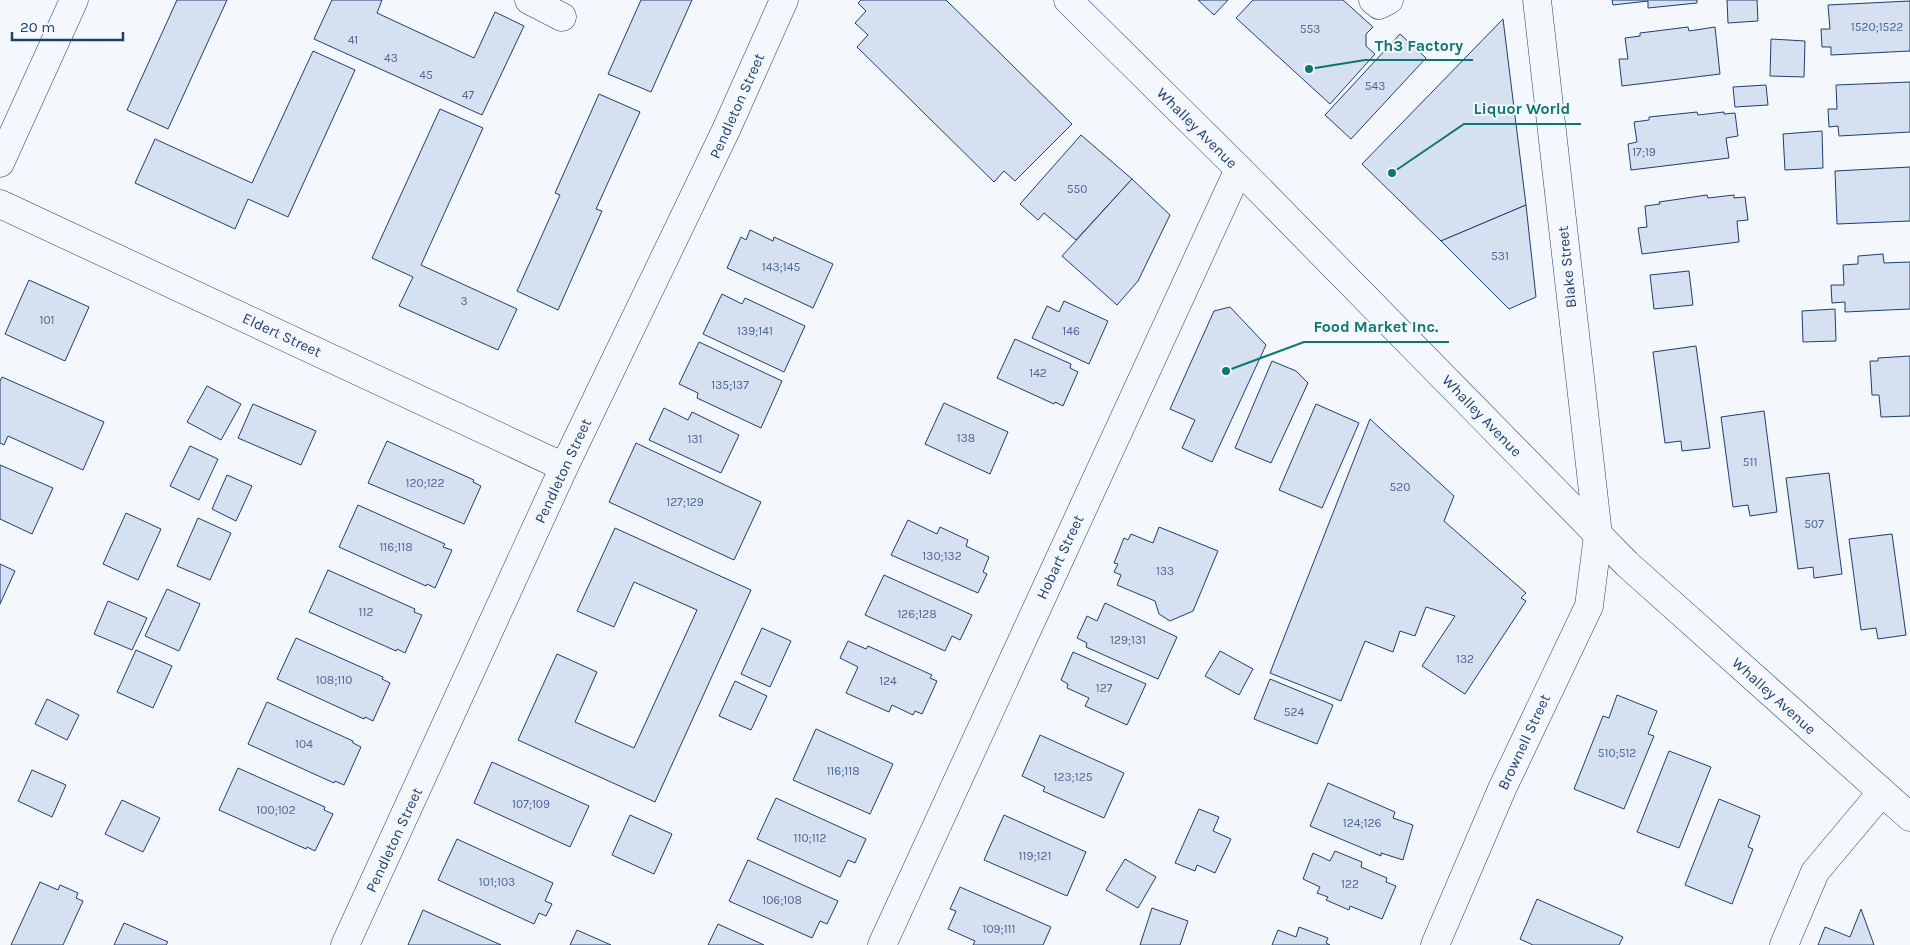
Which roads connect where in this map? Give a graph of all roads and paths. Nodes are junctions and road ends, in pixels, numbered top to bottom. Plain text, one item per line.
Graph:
1 (74, 0) edge
2 (529, 0) edge
3 (784, 0) edge
4 (1068, 0) edge
5 (1373, 0) edge
6 (1389, 0) edge
7 (1537, 0) edge
8 (562, 17) dead end
9 (0, 163) edge
10 (1239, 169) junction
11 (0, 204) edge
12 (564, 467) junction
13 (1598, 535) junction
14 (1901, 806) edge
15 (345, 945) edge
16 (882, 945) edge
17 (1435, 945) edge
18 (1784, 945) edge

1 - 9 street
2 - 8 street
3 - 12 street, Pendleton Street
4 - 10 street, Whalley Avenue
5 - 6 street
7 - 13 street, Blake Street
10 - 13 street, Whalley Avenue
10 - 16 street, Hobart Street
11 - 12 street, Eldert Street
12 - 15 street, Pendleton Street
13 - 14 street, Whalley Avenue
13 - 17 street, Brownell Street
14 - 18 street

